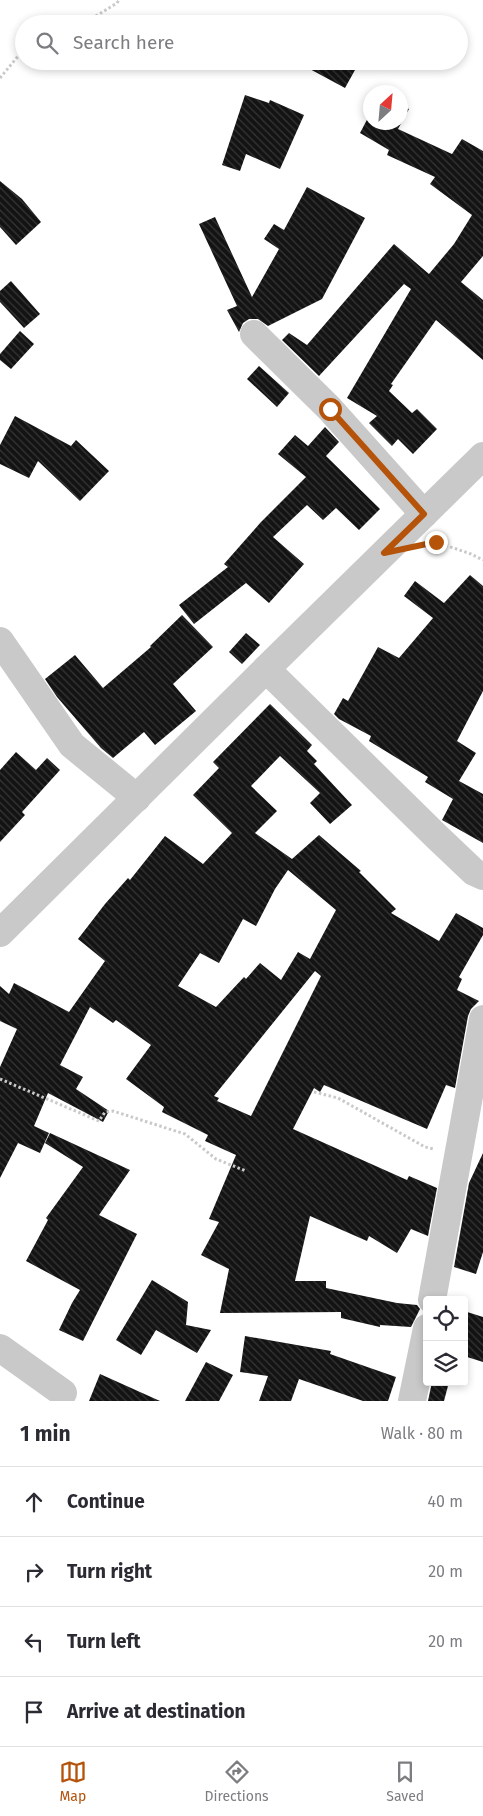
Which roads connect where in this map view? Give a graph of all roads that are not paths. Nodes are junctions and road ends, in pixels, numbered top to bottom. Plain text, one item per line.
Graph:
1 (254, 334) dead end
2 (483, 456) edge
3 (424, 514) junction
4 (0, 642) edge
5 (266, 669) junction
6 (137, 798) junction
7 (483, 876) edge
8 (0, 933) edge
9 (483, 1019) edge
10 (433, 1296) edge
11 (424, 1341) edge
12 (0, 1348) edge
13 (63, 1393) dead end
14 (412, 1401) edge

1 - 3 street
2 - 3 street
3 - 5 street
4 - 6 street
5 - 6 street
5 - 7 street
6 - 8 street
9 - 10 street
11 - 14 street
12 - 13 street

